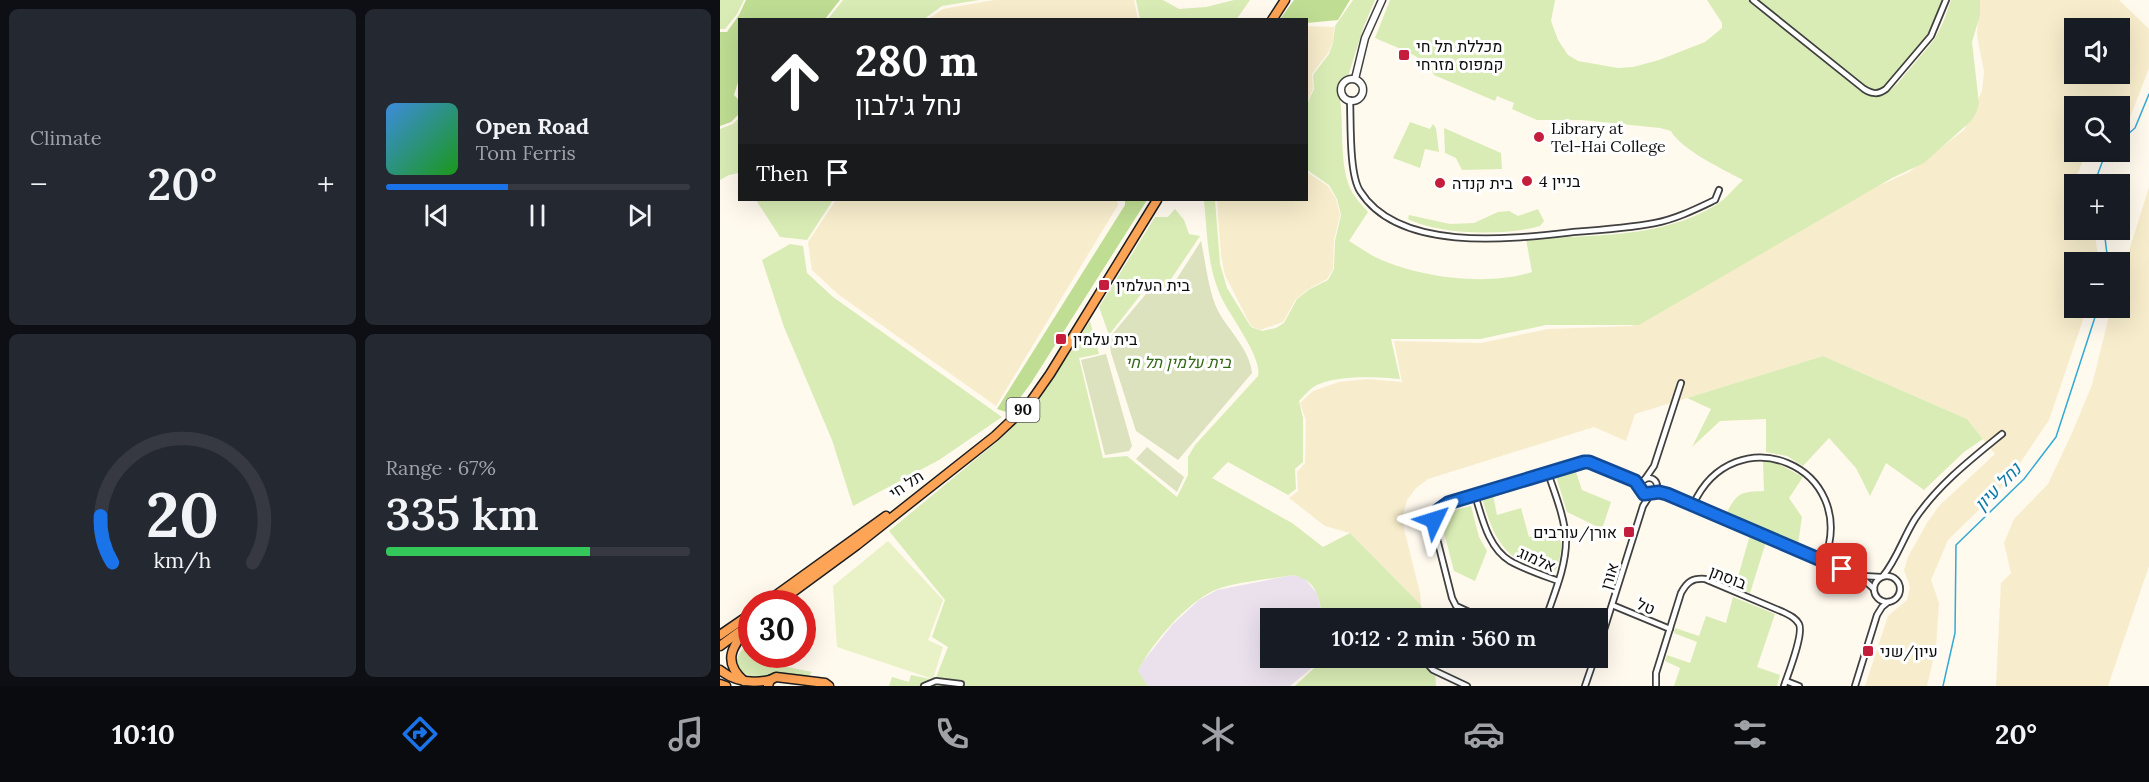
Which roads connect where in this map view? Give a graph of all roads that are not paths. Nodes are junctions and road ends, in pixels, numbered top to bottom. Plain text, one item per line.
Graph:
1 (1285, 0) edge
2 (1382, 0) edge
3 (1753, 0) edge
4 (1946, 0) edge
5 (1273, 18) edge
6 (1355, 80) junction
7 (1350, 100) junction
8 (1719, 190) dead end
9 (1156, 201) edge
10 (1680, 383) dead end
11 (2002, 435) dead end
12 (1654, 466) junction
13 (1548, 473) junction
14 (1630, 479) junction
15 (1645, 479) junction
16 (936, 482) junction
17 (1656, 484) junction
18 (1641, 489) junction
19 (1652, 494) junction
20 (1667, 494) junction
21 (1475, 495) junction
22 (1693, 505) junction
23 (1641, 510) junction
24 (1824, 561) junction
25 (1894, 561) junction
26 (1860, 576) junction
27 (1883, 577) junction
28 (1558, 581) junction
29 (1897, 581) junction
30 (783, 590) edge
31 (796, 590) edge
32 (1875, 592) junction
33 (1888, 602) junction
34 (1612, 605) junction
35 (1460, 608) edge
36 (1549, 608) edge
37 (1877, 615) junction
38 (1608, 618) edge
39 (738, 623) edge
40 (1670, 629) junction
41 (738, 633) edge
42 (720, 636) edge
43 (738, 641) edge
44 (720, 646) edge
45 (1430, 668) edge
46 (1591, 668) edge
47 (720, 670) edge
48 (744, 681) junction
49 (769, 683) edge
50 (1785, 683) edge
51 (720, 684) edge
52 (961, 684) dead end
53 (726, 686) edge
54 (829, 686) edge
55 (924, 686) edge
56 (1467, 686) edge
57 (1585, 686) edge
58 (1656, 686) edge
59 (1799, 686) edge
60 (1855, 686) edge

1 - 5 highway
2 - 6 street
3 - 4 street
6 - 7 street
6 - 7 street
7 - 8 street
9 - 16 highway, 90
10 - 12 street
11 - 25 street
12 - 15 street
12 - 17 street
13 - 14 street
13 - 21 street
13 - 28 street
14 - 15 street
14 - 18 street
15 - 17 street
15 - 18 street
16 - 30 highway, תל חי / 90
16 - 31 highway, תל חי / 90
17 - 19 street, אורן
17 - 20 street
18 - 19 street
18 - 23 street, אורן
19 - 20 street
19 - 23 street, אורן
20 - 22 street
21 - 28 street, אלמוג
21 - 35 street
22 - 24 street
22 - 24 street
23 - 34 street, אורן
24 - 26 street
25 - 27 street
25 - 29 street
26 - 27 street
26 - 32 street
27 - 29 street
27 - 32 street
28 - 36 street
29 - 33 street
32 - 33 street
32 - 37 street
33 - 37 street
34 - 38 street, אורן
34 - 40 street, טל
37 - 60 street
39 - 42 highway
40 - 50 street, בוסתן
40 - 58 street, בוסתן
41 - 44 highway
43 - 48 highway
45 - 56 street
46 - 57 street
47 - 48 highway
48 - 49 highway
49 - 54 highway
50 - 59 street
51 - 53 highway
52 - 55 street

